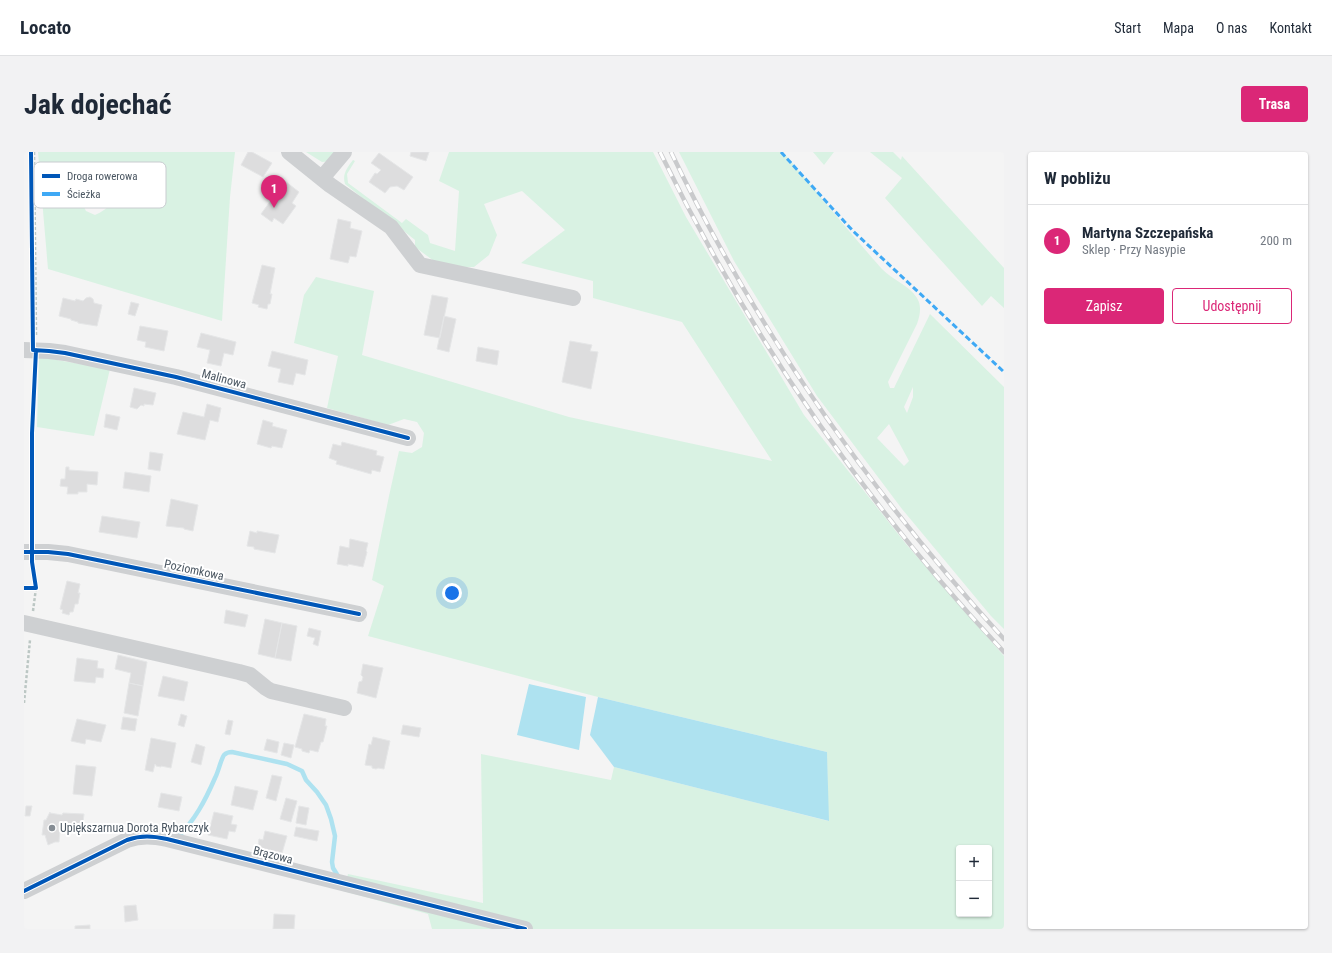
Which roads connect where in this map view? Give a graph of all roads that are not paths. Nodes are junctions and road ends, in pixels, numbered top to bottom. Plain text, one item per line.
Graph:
1 (289, 152) edge
2 (344, 152) edge
3 (322, 178) junction
4 (573, 298) dead end
5 (31, 350) edge
6 (408, 438) dead end
7 (24, 552) edge
8 (360, 614) dead end
9 (28, 624) edge
10 (344, 708) dead end
11 (24, 892) edge
12 (525, 929) edge

1 - 3 street
2 - 3 street
3 - 4 street
5 - 6 street, Malinowa
7 - 8 street, Poziomkowa
9 - 10 street
11 - 12 street, Brązowa

